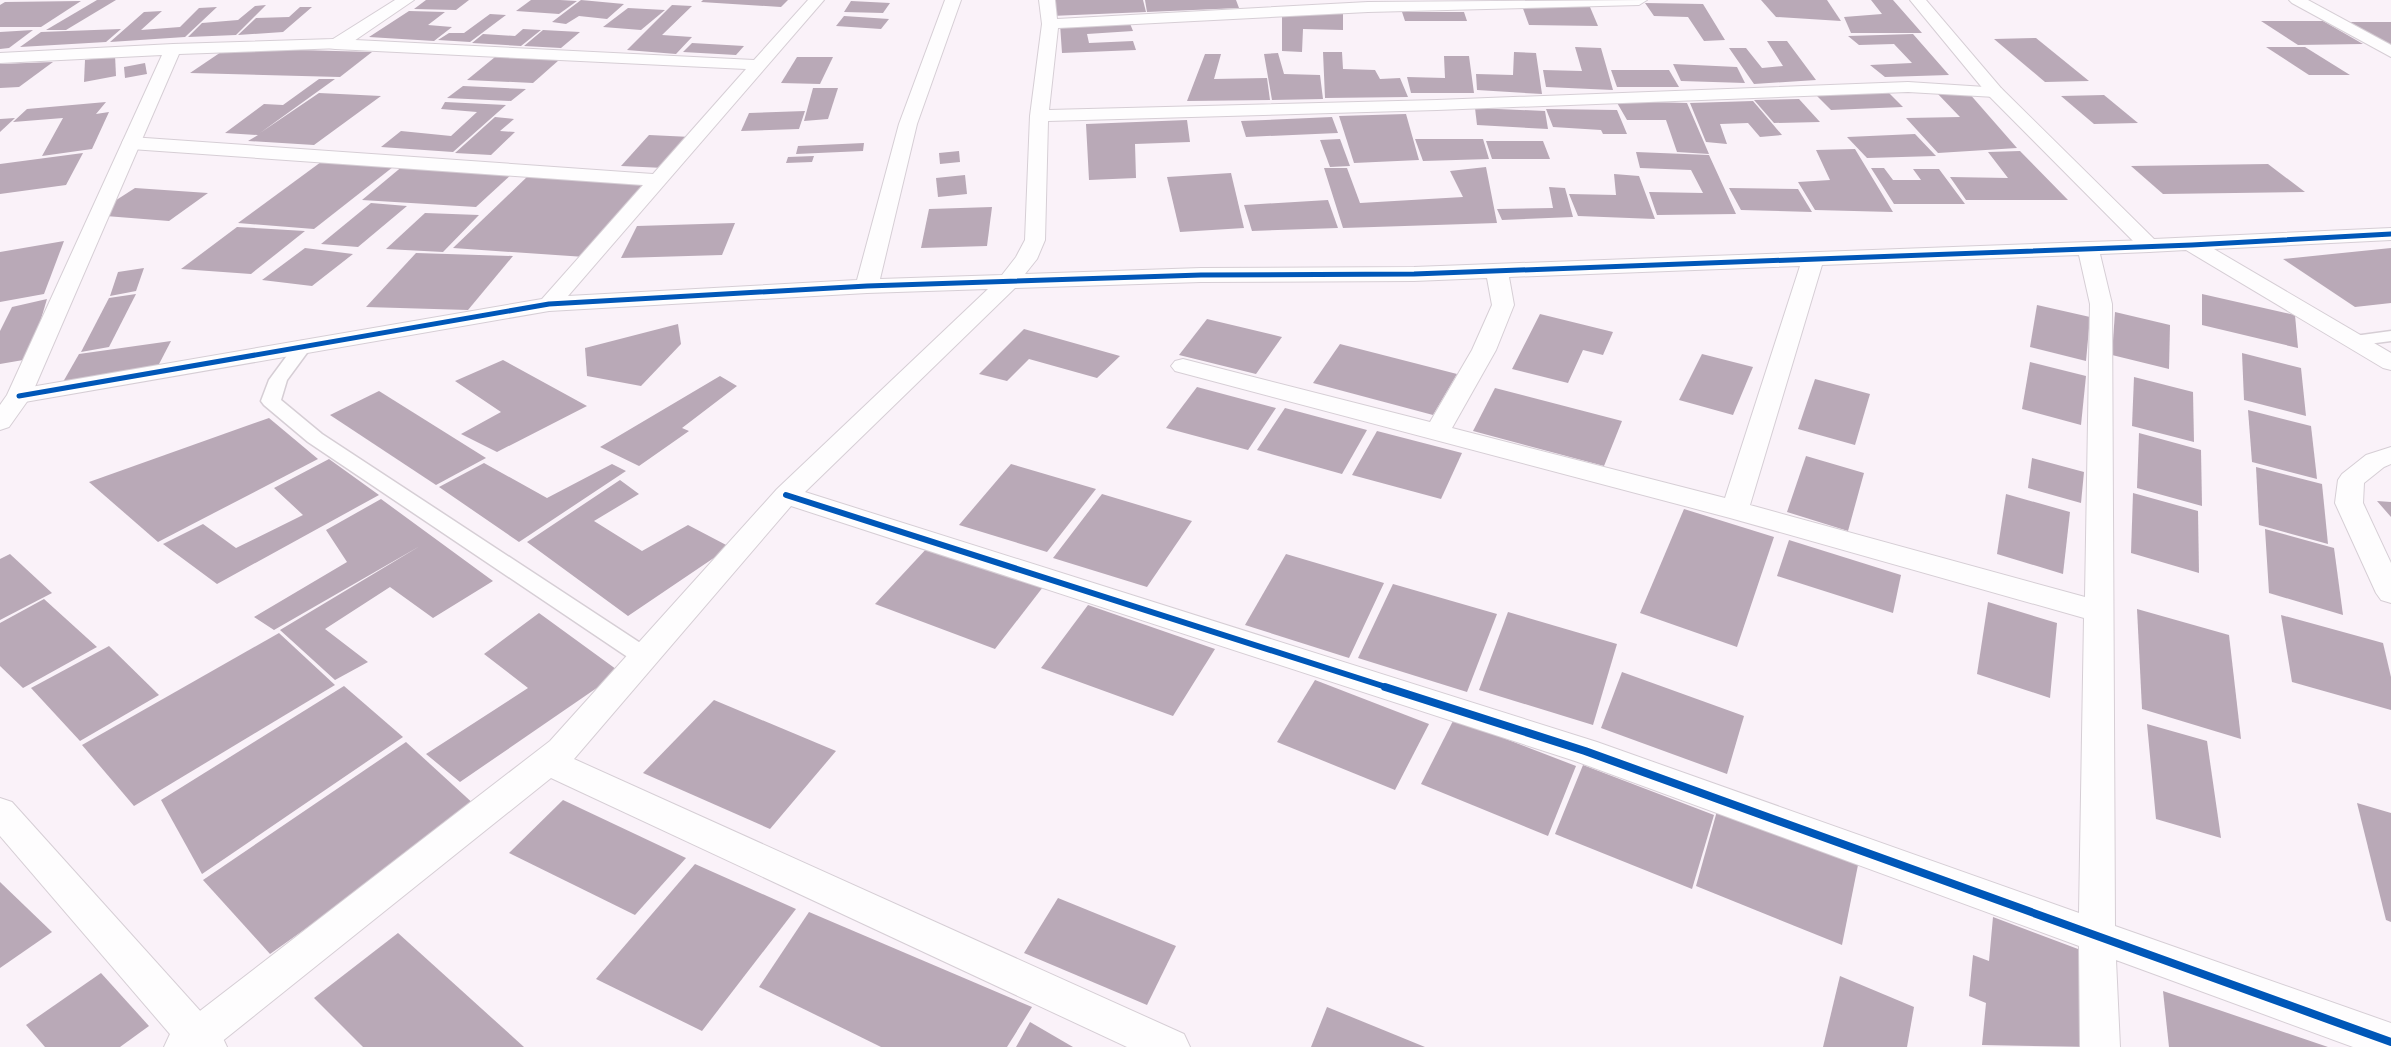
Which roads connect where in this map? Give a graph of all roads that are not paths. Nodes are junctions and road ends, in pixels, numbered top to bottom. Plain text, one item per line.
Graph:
1 (406, 0) edge
2 (816, 0) edge
3 (953, 0) edge
4 (1639, 0) edge
5 (1918, 0) edge
6 (2297, 0) edge
7 (1502, 2) edge
8 (1267, 6) edge
9 (1049, 12) edge
10 (334, 44) junction
11 (173, 49) junction
12 (2391, 52) edge
13 (0, 58) edge
14 (759, 65) junction
15 (1995, 92) junction
16 (1039, 116) junction
17 (131, 143) junction
18 (658, 180) junction
19 (2391, 234) edge
20 (2192, 245) junction
21 (2150, 246) junction
22 (2088, 248) junction
23 (1813, 259) junction
24 (1497, 270) junction
25 (1008, 282) junction
26 (867, 286) junction
27 (549, 304) junction
28 (2391, 336) edge
29 (2353, 341) junction
30 (303, 346) junction
31 (2391, 364) edge
32 (1183, 366) dead end
33 (18, 396) junction
34 (0, 422) edge
35 (1437, 432) junction
36 (2391, 455) edge
37 (786, 495) junction
38 (1735, 510) junction
39 (2391, 593) edge
40 (2100, 612) junction
41 (643, 656) junction
42 (547, 761) junction
43 (0, 812) edge
44 (2097, 936) junction
45 (2391, 1042) edge
46 (196, 1044) edge
47 (1170, 1047) edge
48 (2100, 1047) edge

1 - 10 street
2 - 14 street
3 - 26 street
4 - 7 street
5 - 15 street
6 - 12 street
7 - 8 street
8 - 9 street
9 - 16 street
10 - 11 street
10 - 14 street
11 - 13 street
11 - 17 street
14 - 18 street
15 - 16 street
15 - 21 street
16 - 25 street
17 - 18 street
17 - 33 street
18 - 27 street
19 - 20 street
20 - 21 street
20 - 29 street
21 - 22 street
22 - 23 street
22 - 40 street
23 - 24 street
23 - 38 street
24 - 25 street
24 - 35 street
25 - 26 street
25 - 37 street
26 - 27 street
27 - 30 street
28 - 29 lane
29 - 31 street
30 - 33 street
30 - 41 lane
32 - 35 street
33 - 34 street
35 - 38 street
36 - 39 street
37 - 41 street
37 - 44 street
38 - 40 street
40 - 44 street
41 - 42 street
42 - 46 street
42 - 47 street
43 - 46 street
44 - 45 street
44 - 48 street

